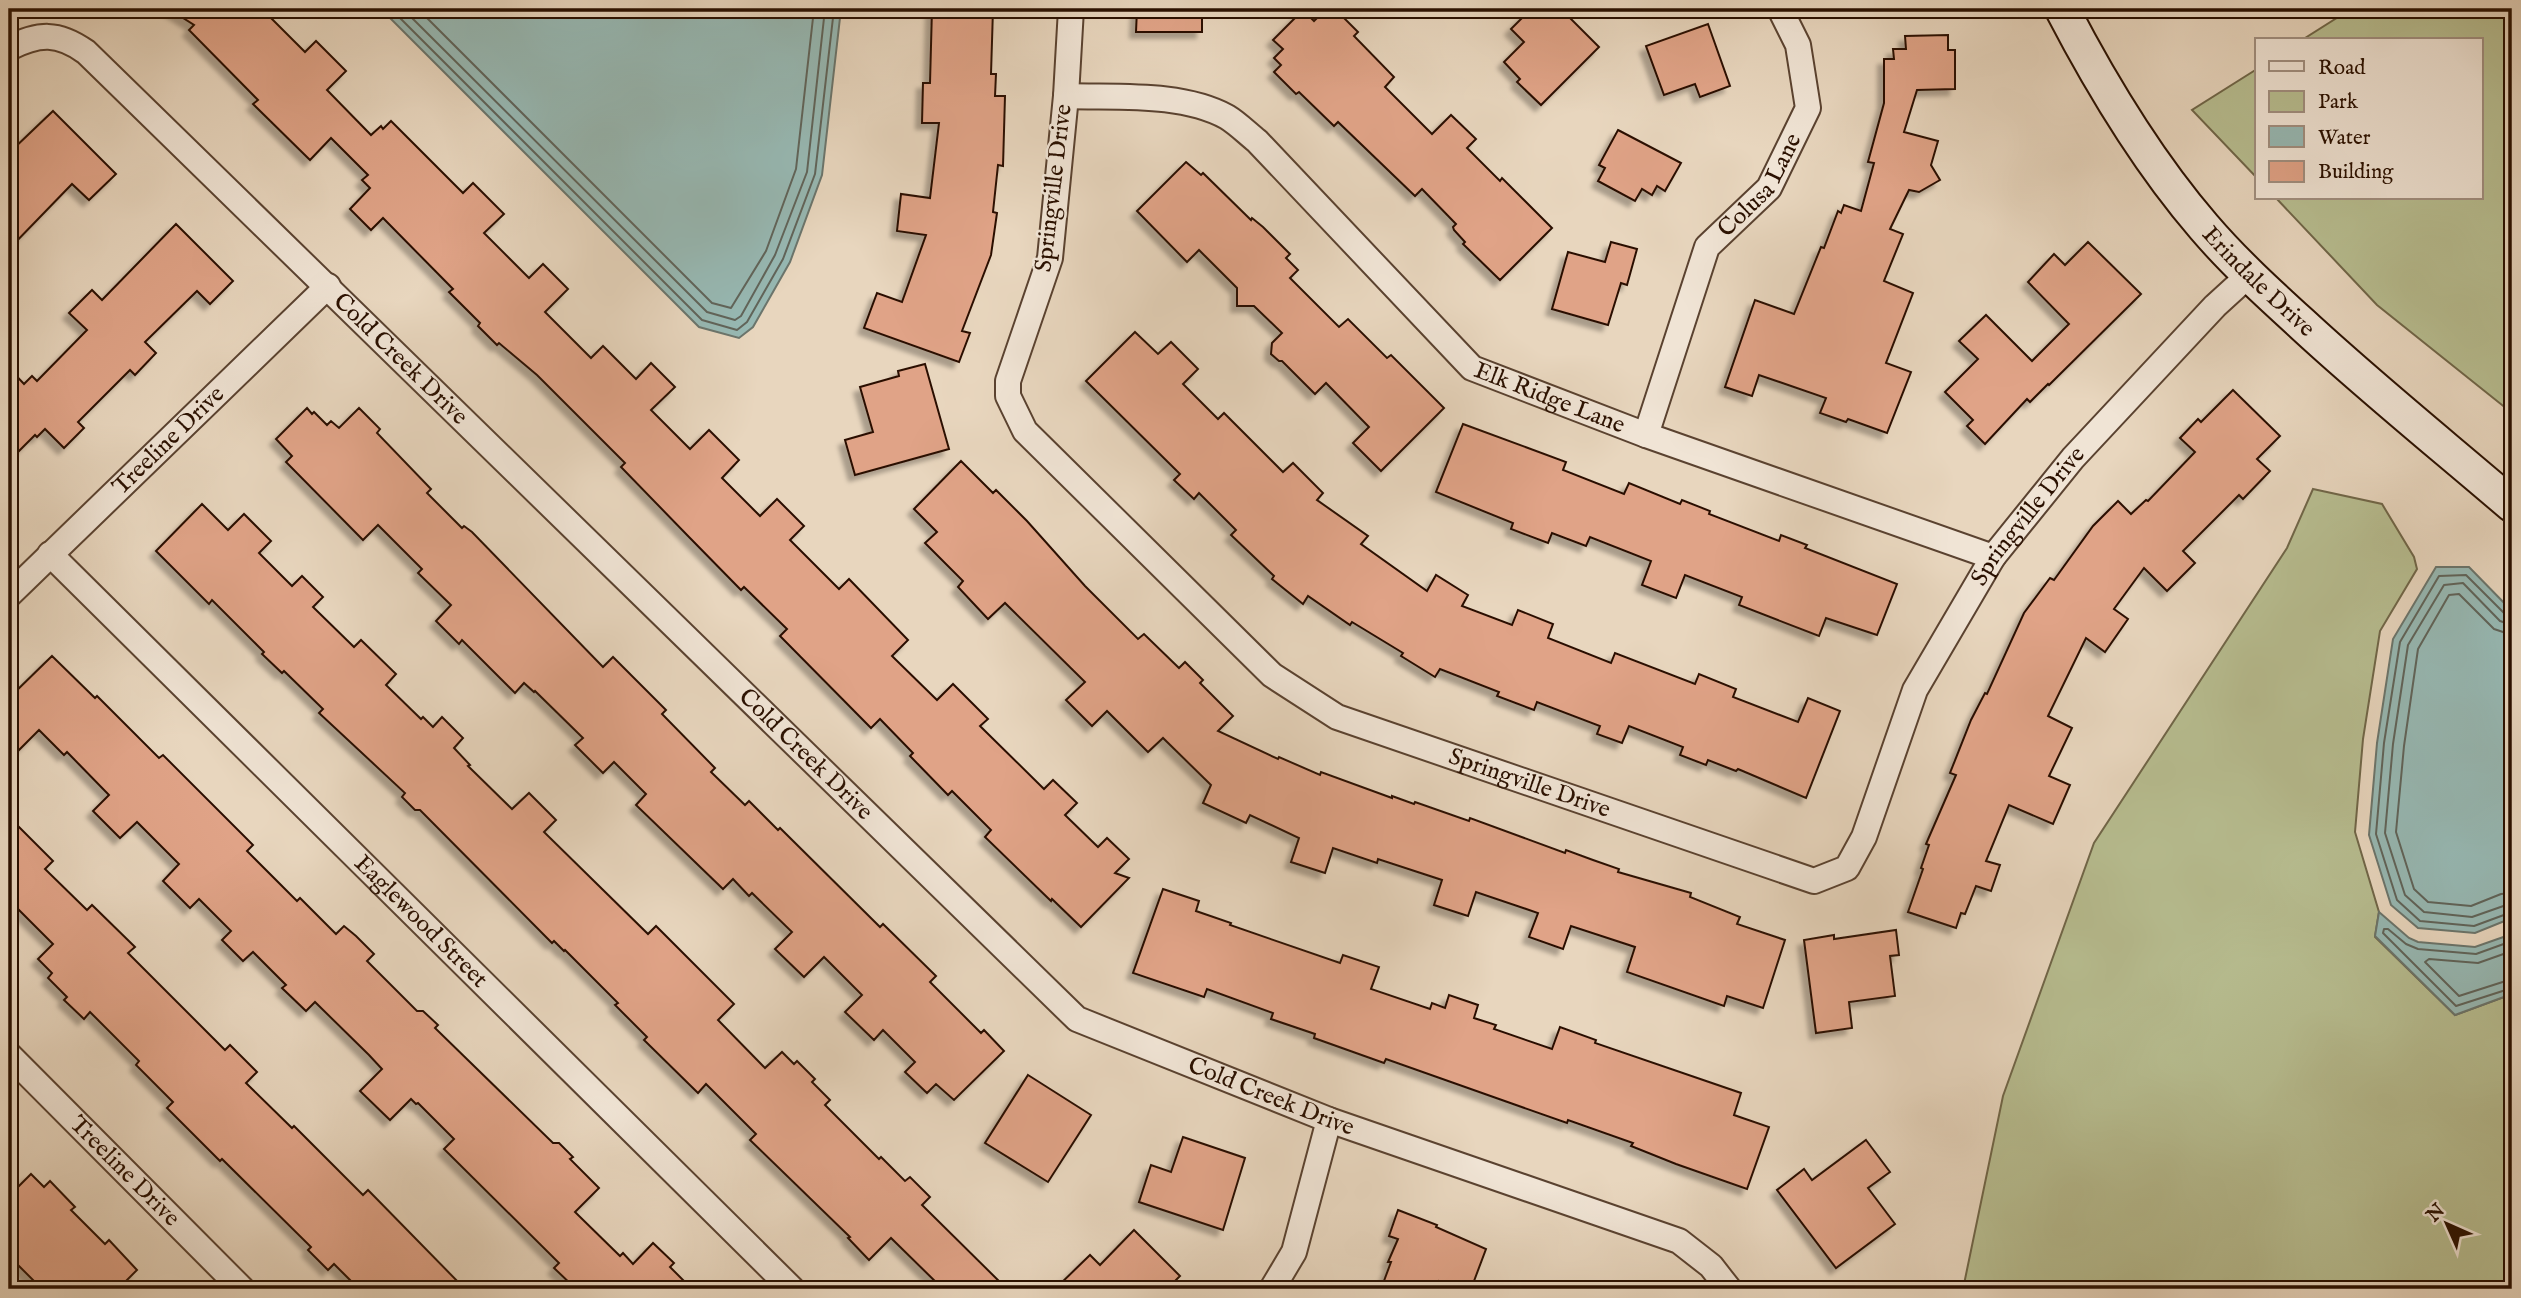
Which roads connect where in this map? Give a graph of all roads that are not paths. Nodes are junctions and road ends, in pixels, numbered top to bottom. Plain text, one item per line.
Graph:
1 (1071, 9) edge
2 (1780, 9) edge
3 (2062, 9) edge
4 (9, 48) edge
5 (1066, 96) junction
6 (2249, 275) junction
7 (328, 286) junction
8 (1646, 435) junction
9 (2512, 505) edge
10 (50, 554) junction
11 (1993, 557) junction
12 (9, 595) edge
13 (9, 1055) edge
14 (1329, 1120) junction
15 (242, 1289) edge
16 (792, 1289) edge
17 (1272, 1289) edge
18 (1729, 1289) edge

1 - 5 street, Springville Drive
2 - 8 street, Colusa Lane
3 - 6 street, Erindale Drive
4 - 7 street, Cold Creek Drive
5 - 8 street, Elk Ridge Lane
5 - 11 street, Springville Drive
6 - 9 street, Erindale Drive
6 - 11 street, Springville Drive
7 - 10 street, Treeline Drive
7 - 14 street, Cold Creek Drive
8 - 11 street, Elk Ridge Lane
10 - 12 street, Treeline Drive
10 - 16 street, Eaglewood Street
13 - 15 street, Treeline Drive
14 - 17 street
14 - 18 street, Cold Creek Drive

